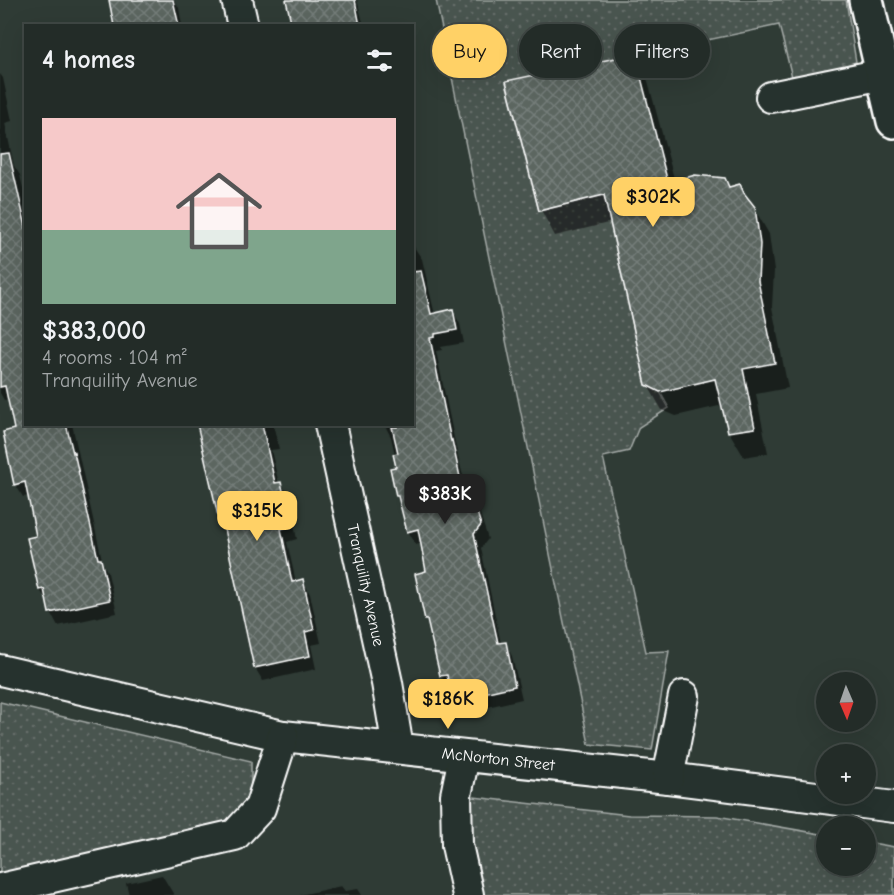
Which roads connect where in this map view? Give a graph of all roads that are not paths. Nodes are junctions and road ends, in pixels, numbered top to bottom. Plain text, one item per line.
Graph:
1 (237, 0) edge
2 (866, 0) edge
3 (243, 24) edge
4 (883, 74) junction
5 (771, 98) dead end
6 (894, 120) edge
7 (330, 426) edge
8 (0, 667) edge
9 (684, 696) dead end
10 (283, 736) junction
11 (398, 748) junction
12 (464, 757) junction
13 (668, 778) junction
14 (894, 807) edge
15 (0, 889) edge
16 (468, 895) edge

1 - 3 street
2 - 4 main road
4 - 5 street
4 - 6 main road
7 - 11 street, Tranquility Avenue
8 - 10 street, McNorton Street
9 - 13 street
10 - 11 street, McNorton Street
10 - 15 street
11 - 12 street, McNorton Street
12 - 13 street, McNorton Street
12 - 16 street
13 - 14 street, McNorton Street

